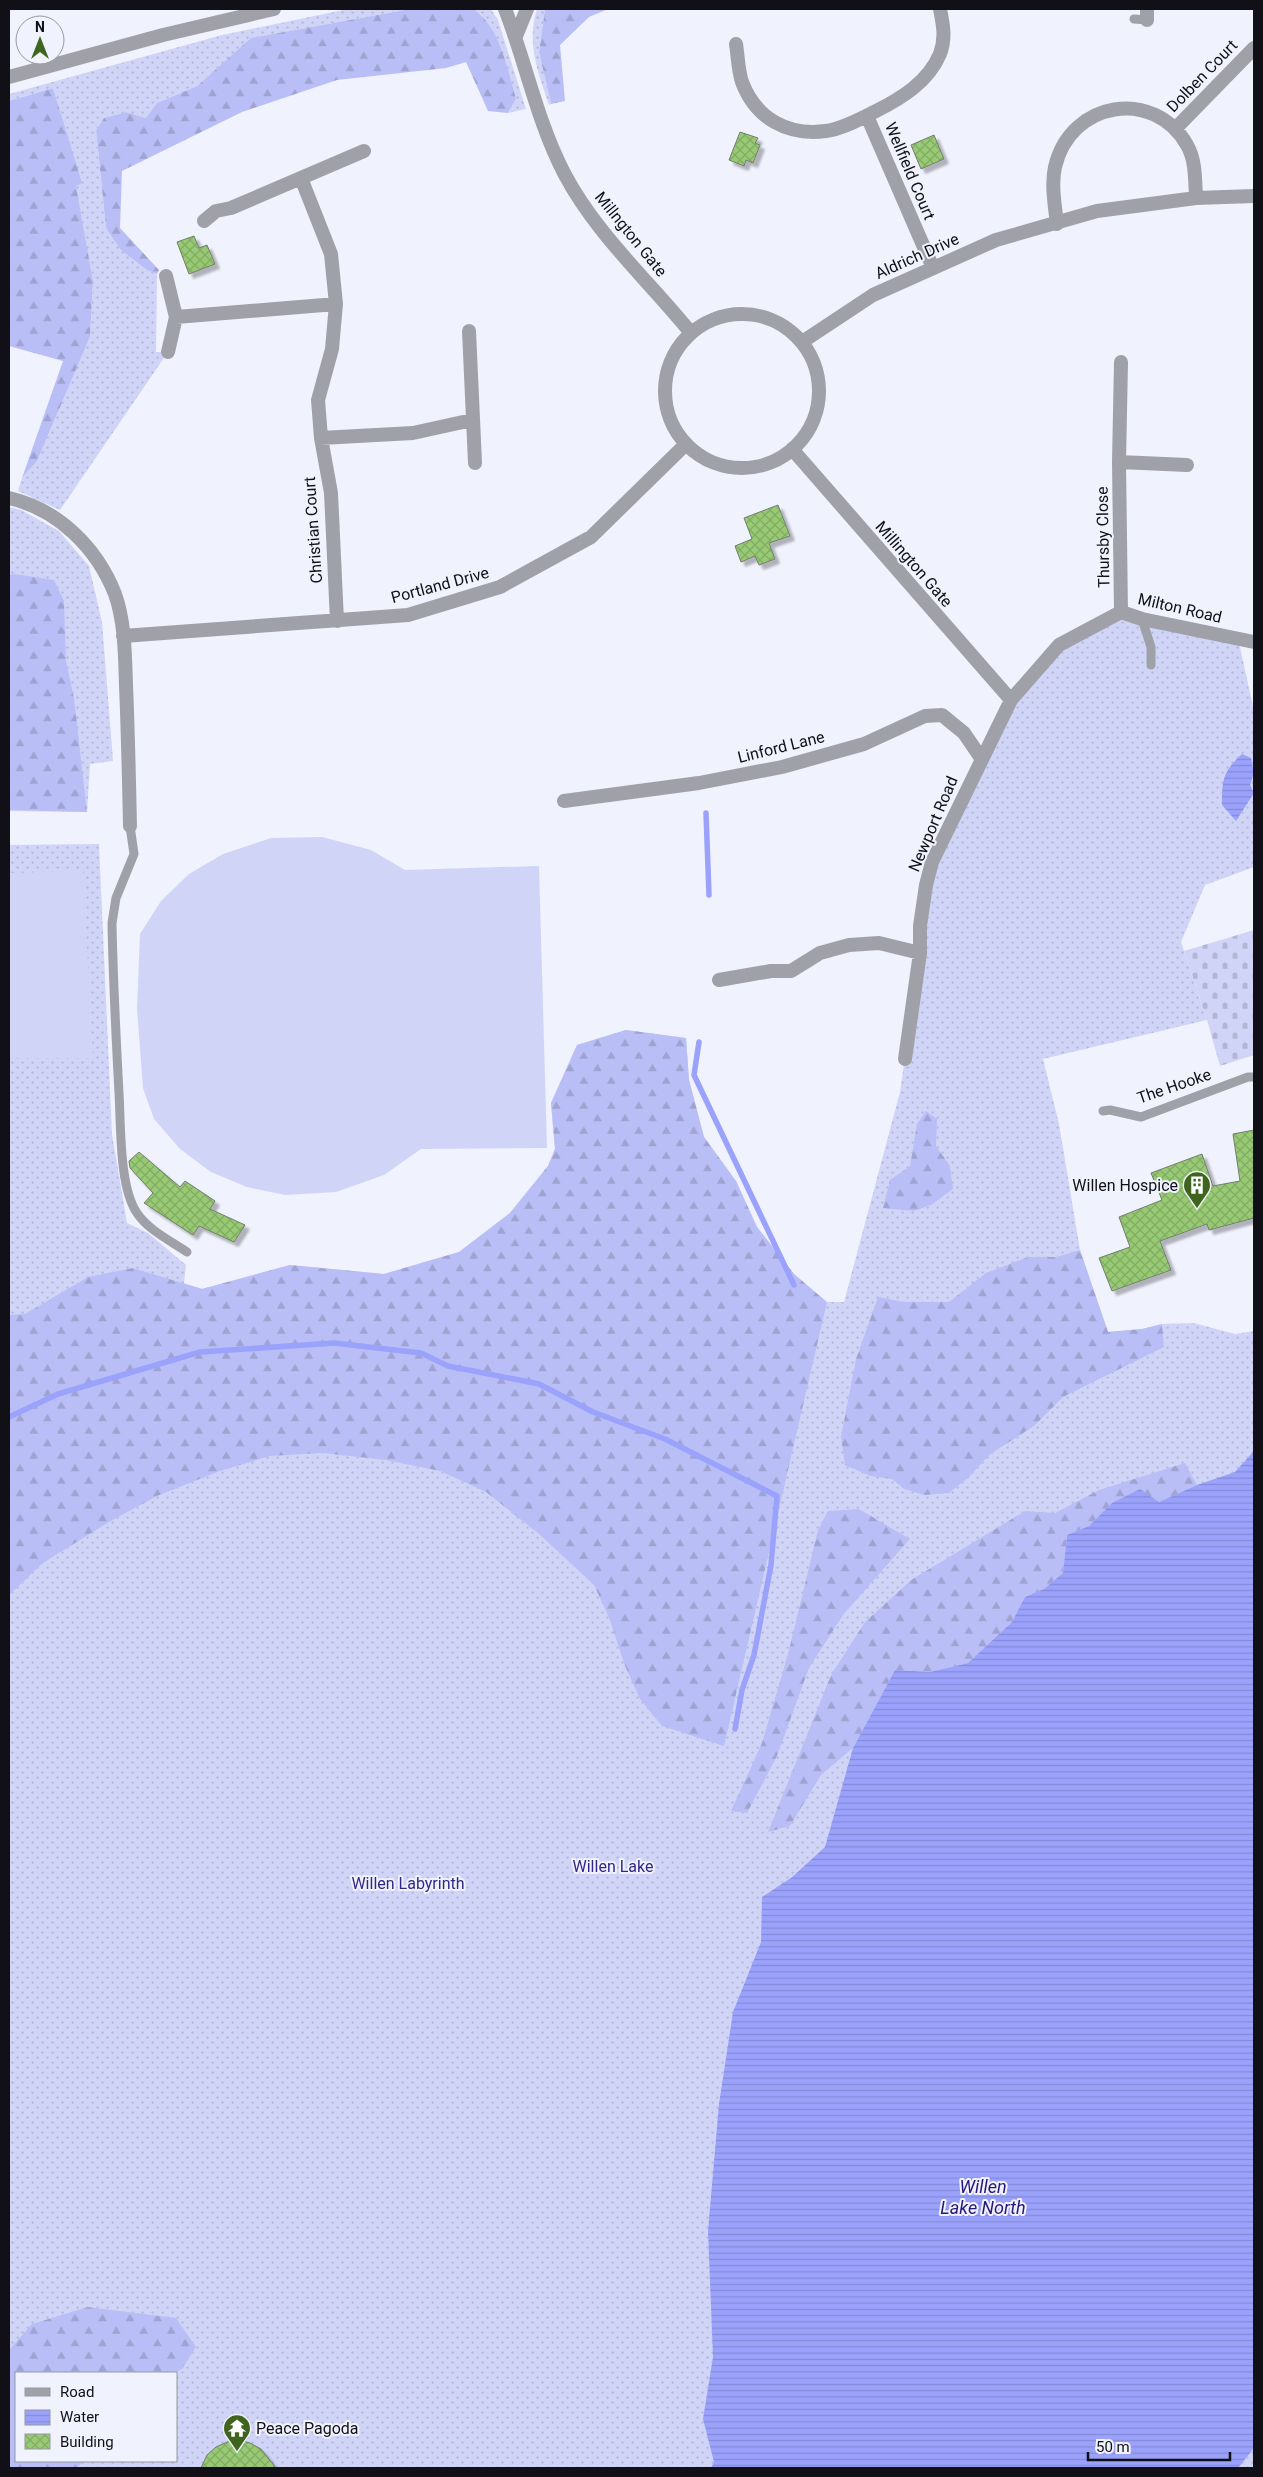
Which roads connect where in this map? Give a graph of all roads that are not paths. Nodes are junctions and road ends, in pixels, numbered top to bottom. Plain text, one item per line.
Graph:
1 (274, 9) edge
2 (505, 9) edge
3 (527, 9) edge
4 (940, 9) edge
5 (516, 36) junction
6 (736, 44) dead end
7 (1254, 48) edge
8 (13, 76) edge
9 (867, 116) junction
10 (1175, 129) junction
11 (364, 151) dead end
12 (302, 178) junction
13 (1254, 196) edge
14 (1196, 198) junction
15 (204, 221) dead end
16 (1056, 224) junction
17 (933, 268) junction
18 (166, 276) dead end
19 (336, 304) junction
20 (176, 317) junction
21 (469, 331) dead end
22 (691, 333) junction
23 (802, 342) junction
24 (168, 352) dead end
25 (1121, 362) dead end
26 (472, 420) junction
27 (321, 438) junction
28 (686, 444) junction
29 (792, 449) junction
30 (1119, 462) junction
31 (475, 463) dead end
32 (1187, 465) dead end
33 (9, 498) edge
34 (1121, 612) junction
35 (1142, 618) junction
36 (337, 621) junction
37 (123, 636) junction
38 (1254, 642) edge
39 (1151, 665) dead end
40 (1011, 700) junction
41 (981, 758) junction
42 (564, 801) dead end
43 (130, 826) joint
44 (920, 953) junction
45 (719, 980) dead end
46 (905, 1059) dead end
47 (1254, 1077) edge
48 (1103, 1111) dead end
49 (187, 1252) dead end

1 - 8 street
2 - 5 street, Millngton Gate
3 - 5 street
4 - 9 street, Wellfield Court
5 - 22 street, Millngton Gate
6 - 9 street, Wellfield Court
7 - 10 street, Dolben Court
9 - 17 street, Wellfield Court
10 - 14 street
10 - 16 street
11 - 12 street
12 - 15 street
12 - 19 street, Christian Court
13 - 14 street, Aldrich Drive
14 - 16 street, Aldrich Drive
16 - 17 street, Aldrich Drive
17 - 23 street, Aldrich Drive
18 - 20 street
19 - 20 street
19 - 27 street, Christian Court
20 - 24 street
21 - 26 street
22 - 23 street
22 - 28 street
23 - 29 street
25 - 30 street, Thursby Close
26 - 27 street
26 - 31 street
27 - 36 street, Christian Court
28 - 29 street
28 - 36 street, Portland Drive
29 - 40 street, Millington Gate
30 - 32 street
30 - 34 street, Thursby Close
33 - 37 street
34 - 35 street, Milton Road
34 - 40 street, Milton Road
35 - 38 street, Milton Road
35 - 39 lane
36 - 37 street, Portland Drive
37 - 43 street
40 - 41 street, Newport Road
41 - 42 street, Linford Lane
41 - 44 street, Newport Road
43 - 49 lane
44 - 45 street
44 - 46 street, Newport Road
47 - 48 lane, The Hooke

